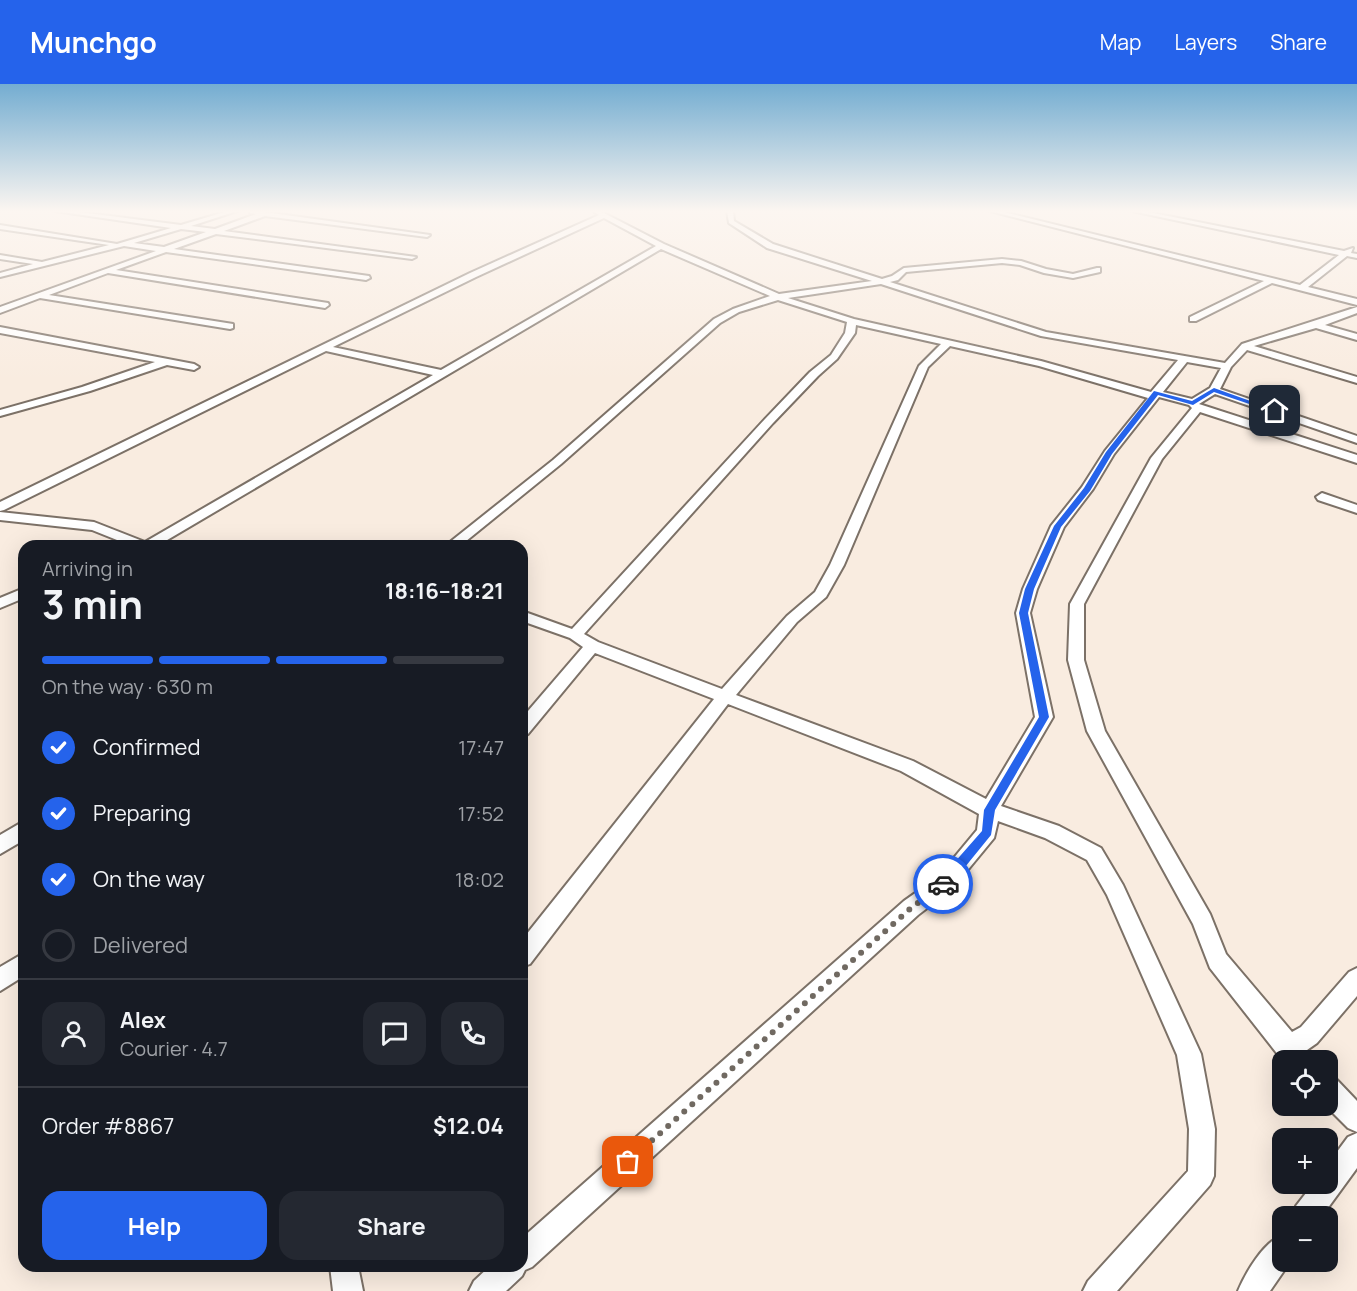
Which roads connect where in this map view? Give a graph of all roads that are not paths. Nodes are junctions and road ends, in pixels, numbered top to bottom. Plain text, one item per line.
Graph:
1 (31, 267) edge
2 (116, 267) edge
3 (289, 267) edge
4 (489, 267) edge
5 (625, 267) edge
6 (712, 267) edge
7 (836, 267) edge
8 (933, 267) edge
9 (1033, 267) edge
10 (1216, 267) edge
11 (1328, 267) edge
12 (1097, 270) dead end
13 (106, 271) junction
14 (0, 275) edge
15 (366, 278) dead end
16 (1270, 281) junction
17 (881, 282) junction
18 (1302, 288) junction
19 (40, 296) junction
20 (781, 296) junction
21 (1357, 302) edge
22 (325, 305) dead end
23 (0, 310) edge
24 (1357, 310) edge
25 (1193, 319) dead end
26 (852, 321) junction
27 (1316, 325) junction
28 (230, 326) dead end
29 (0, 330) edge
30 (1357, 338) edge
31 (948, 343) junction
32 (1245, 346) junction
33 (324, 348) junction
34 (1185, 358) junction
35 (165, 362) junction
36 (1227, 366) junction
37 (194, 367) dead end
38 (444, 374) junction
39 (1357, 380) edge
40 (1214, 390) junction
41 (1155, 394) junction
42 (0, 400) edge
43 (1195, 406) junction
44 (5, 411) edge
45 (1357, 440) edge
46 (1357, 459) edge
47 (1322, 497) dead end
48 (0, 507) edge
49 (1357, 509) edge
50 (0, 516) edge
51 (21, 517) junction
52 (0, 526) edge
53 (126, 540) edge
54 (147, 540) edge
55 (460, 540) edge
56 (18, 595) edge
57 (0, 604) edge
58 (528, 618) edge
59 (575, 635) junction
60 (592, 646) junction
61 (724, 698) junction
62 (528, 723) edge
63 (989, 810) junction
64 (18, 833) edge
65 (0, 846) edge
66 (528, 949) edge
67 (18, 967) edge
68 (1357, 979) edge
69 (0, 980) edge
70 (1291, 1050) edge
71 (1297, 1050) edge
72 (1338, 1099) edge
73 (1357, 1119) edge
74 (1357, 1146) edge
75 (1313, 1206) edge
76 (528, 1252) edge
77 (1272, 1264) edge
78 (345, 1272) edge
79 (505, 1272) edge
80 (348, 1291) edge
81 (484, 1291) edge
82 (1098, 1291) edge
83 (1253, 1291) edge

1 - 14 street
2 - 13 street
3 - 15 street
4 - 33 street
5 - 38 street
6 - 20 street
7 - 17 street
8 - 17 street
9 - 12 street
10 - 16 street
11 - 18 street
13 - 19 street
13 - 22 street
16 - 18 street
16 - 25 street
17 - 20 street
17 - 34 street
18 - 21 street
19 - 23 street
19 - 28 street
20 - 26 street
20 - 55 street
24 - 27 street
26 - 31 street
26 - 59 street
27 - 30 street
27 - 32 street
29 - 35 street
31 - 41 street
31 - 61 street
32 - 36 street
32 - 39 street
33 - 38 street
33 - 48 street
34 - 36 street
34 - 41 street
35 - 37 street
35 - 44 street
36 - 40 street
38 - 54 street
40 - 43 street
40 - 45 street
41 - 43 street
41 - 63 street
42 - 44 street
43 - 46 street
43 - 70 street
47 - 49 street
50 - 51 street
51 - 52 street
51 - 53 street
56 - 57 street
58 - 59 street
59 - 60 street
60 - 61 street
60 - 62 street
61 - 63 street
61 - 66 street
63 - 76 street
63 - 82 street
64 - 65 street
67 - 69 street
68 - 71 street
72 - 73 street
74 - 75 street
77 - 83 street
78 - 80 street
79 - 81 street

